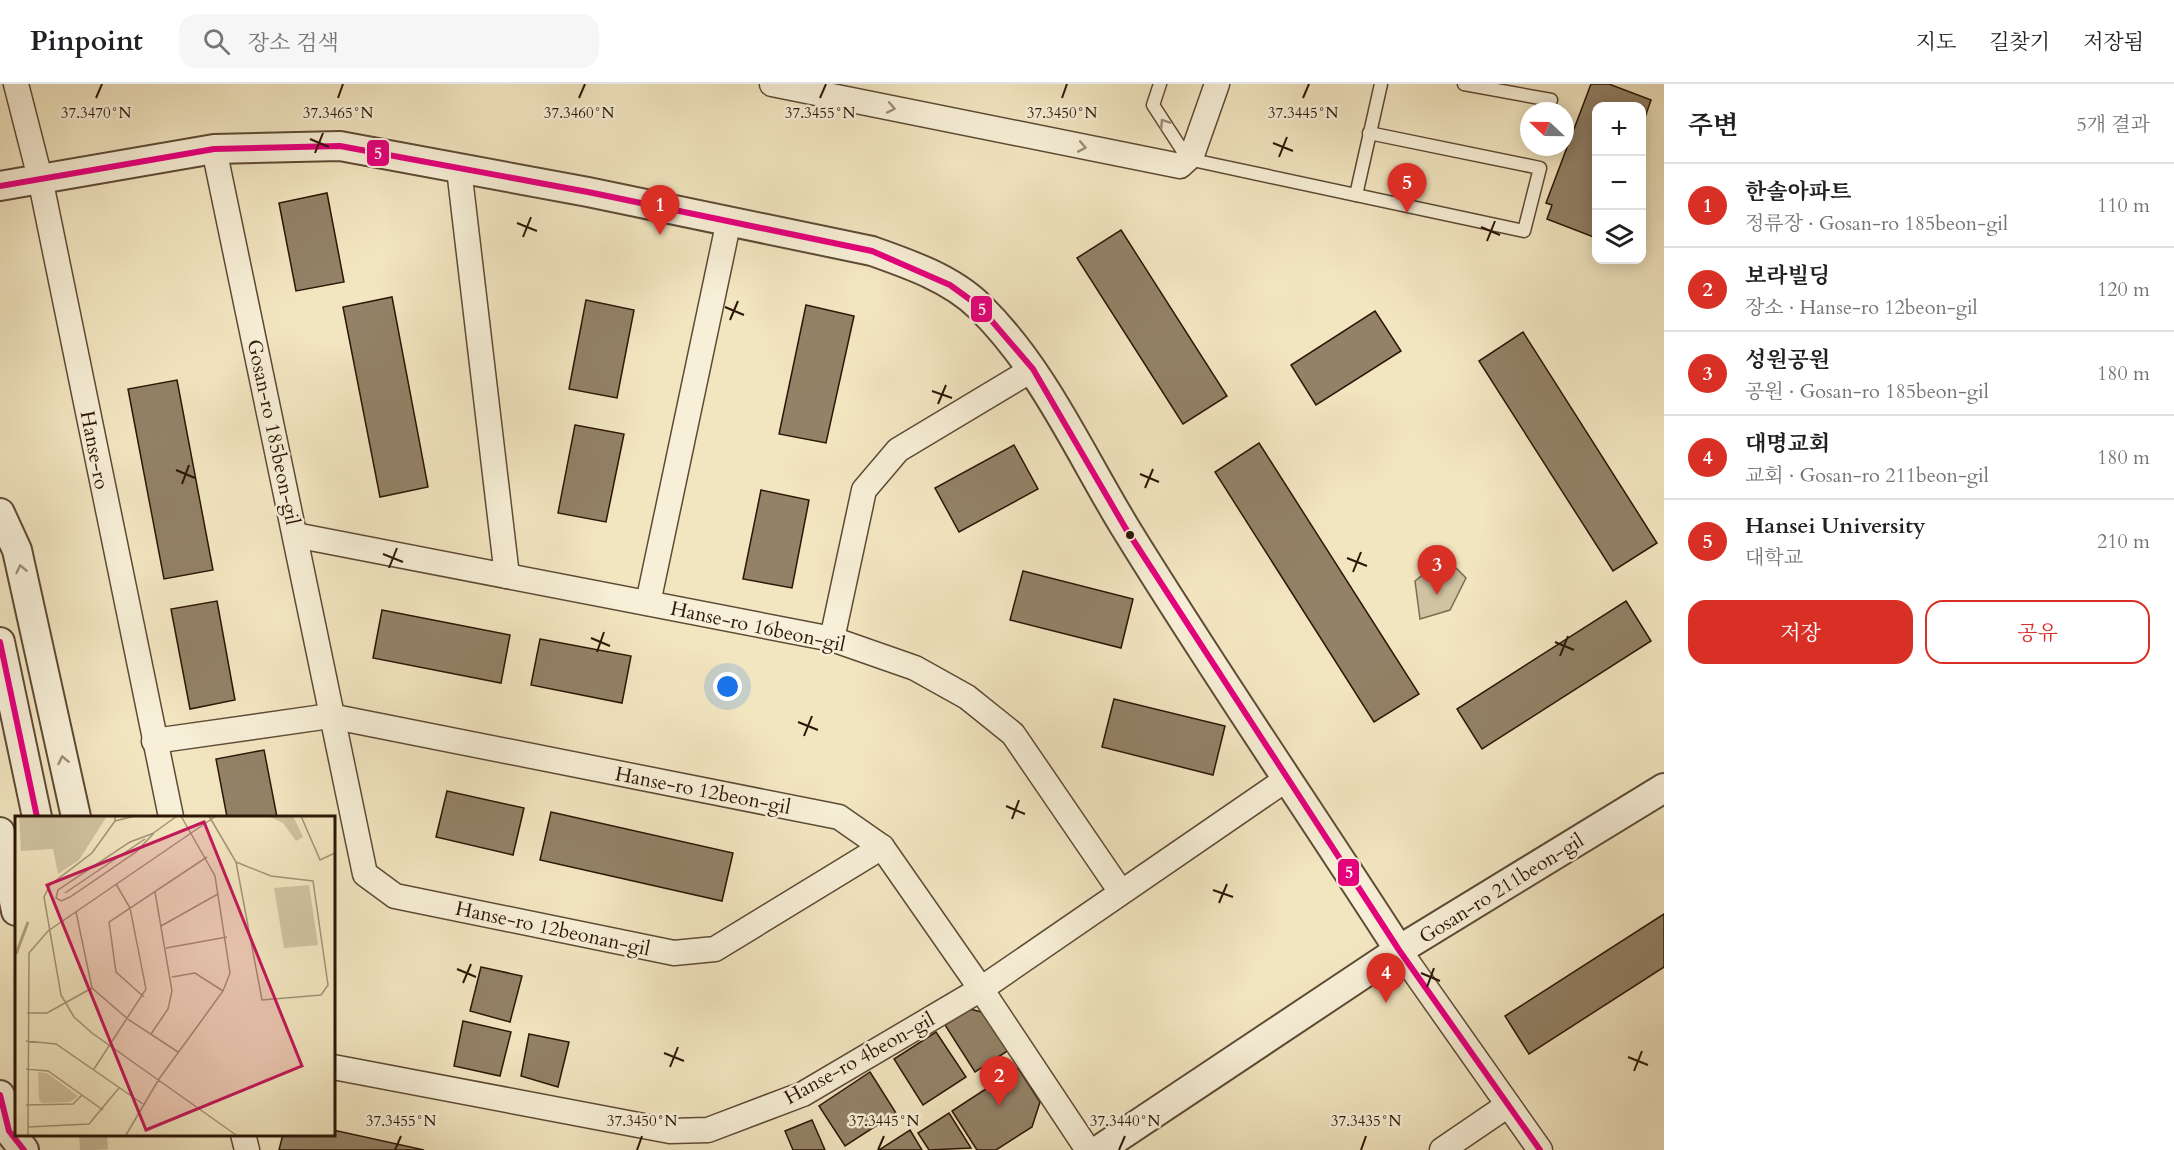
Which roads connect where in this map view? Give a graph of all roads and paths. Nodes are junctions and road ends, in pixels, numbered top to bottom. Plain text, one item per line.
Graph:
1 (16, 84) edge
2 (772, 84) edge
3 (1160, 84) edge
4 (1217, 84) edge
5 (1381, 84) edge
6 (1464, 84) edge
7 (1551, 100) dead end
8 (1369, 133) junction
9 (214, 149) junction
10 (1188, 159) junction
11 (459, 169) junction
12 (40, 178) junction
13 (0, 186) edge
14 (1356, 195) junction
15 (729, 220) junction
16 (1033, 369) junction
17 (0, 513) edge
18 (295, 535) junction
19 (507, 576) junction
20 (648, 603) junction
21 (832, 639) junction
22 (0, 642) edge
23 (330, 716) junction
24 (154, 741) junction
25 (1288, 778) junction
26 (1664, 788) edge
27 (37, 816) edge
28 (76, 816) edge
29 (171, 816) edge
30 (0, 832) edge
31 (882, 847) junction
32 (1121, 892) junction
33 (15, 906) edge
34 (1399, 951) junction
35 (981, 989) junction
36 (334, 1067) edge
37 (0, 1095) edge
38 (1508, 1105) junction
39 (243, 1135) edge
40 (709, 1140) edge
41 (24, 1150) edge
42 (247, 1150) edge
43 (1088, 1150) edge
44 (1099, 1150) edge
45 (1442, 1150) edge
46 (1540, 1150) edge

1 - 12 street, Hanse-ro
2 -> 10 street
10 -> 3 lane
4 - 10 street
5 - 8 lane
6 - 7 lane
8 - 14 lane
8 - 14 lane
9 - 11 street
9 - 12 street
9 - 18 street, Gosan-ro 185beon-gil
10 - 14 lane
11 - 15 street
11 - 19 street
12 - 13 street
12 - 24 street, Hanse-ro
15 - 16 street
15 - 20 street
16 - 21 street
16 - 25 street
28 -> 17 street
18 - 19 street, Hanse-ro 16beon-gil
18 - 23 street, Gosan-ro 185beon-gil
19 - 20 street, Hanse-ro 16beon-gil
20 - 21 street, Hanse-ro 16beon-gil
21 - 32 street, Hanse-ro 16beon-gil
22 - 27 street
23 - 24 street, Hanse-ro 12beon-gil
23 - 31 street, Hanse-ro 12beon-gil
23 - 31 street, Hanse-ro 12beonan-gil
24 - 29 street, Hanse-ro
25 - 32 street, Hanse-ro 4beon-gil
25 - 34 street
26 - 34 street, Gosan-ro 211beon-gil
30 - 33 street
31 - 35 street, Hanse-ro 12beon-gil
32 - 35 street, Hanse-ro 4beon-gil
34 - 38 street
34 - 44 street, Gosan-ro 211beon-gil
35 - 40 street, Hanse-ro 4beon-gil
35 - 43 street, Hanse-ro 12beon-gil
36 - 40 street, Hanse-ro 4beon-gil
37 - 41 street
38 - 45 street
38 - 46 street
39 - 42 street

